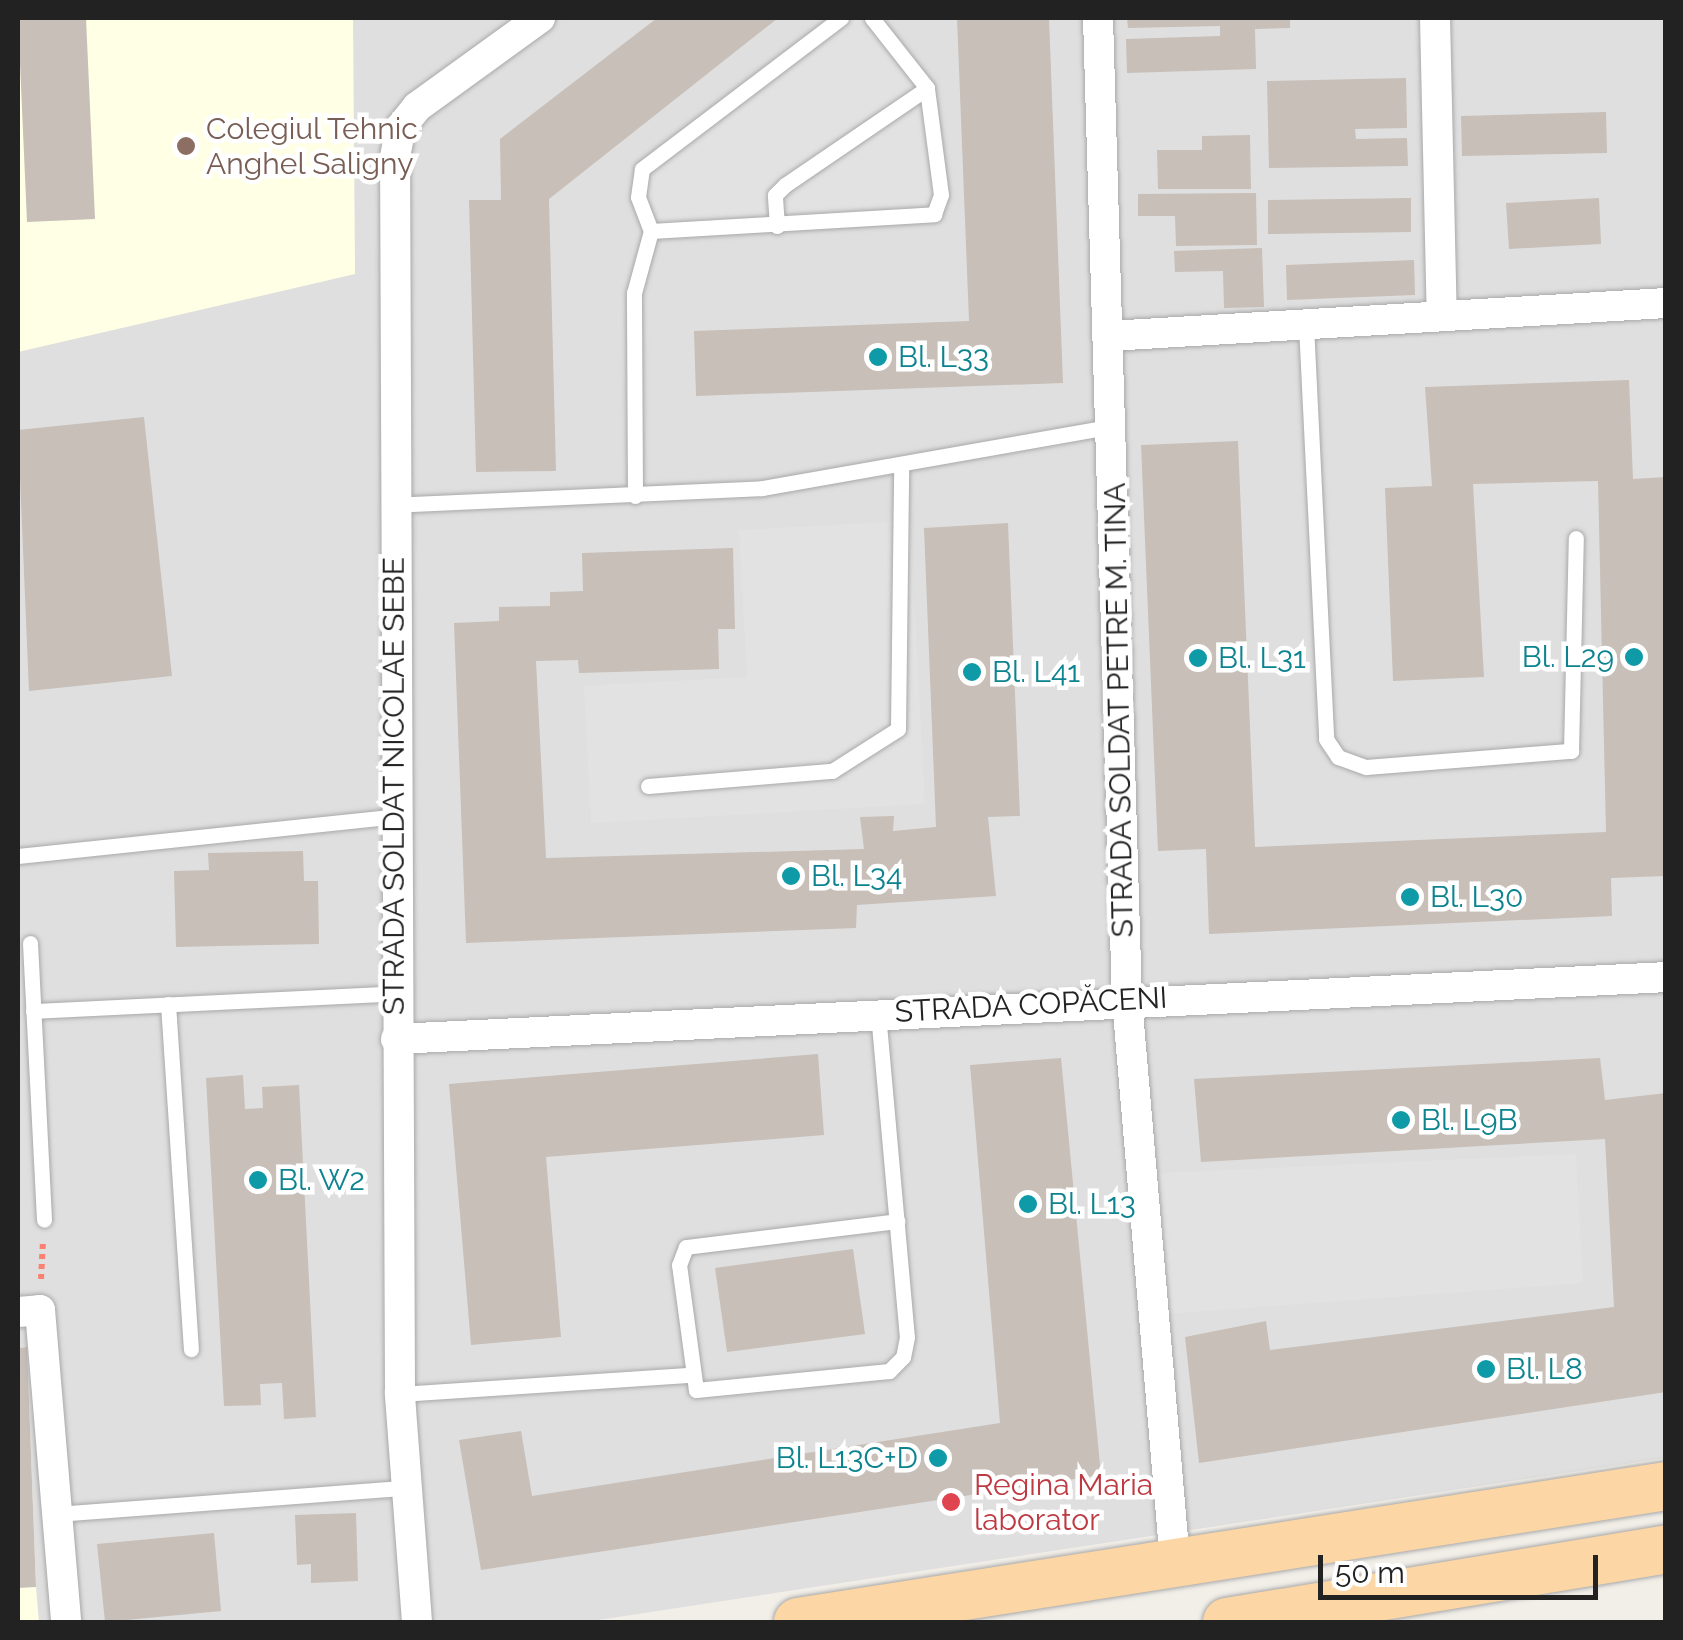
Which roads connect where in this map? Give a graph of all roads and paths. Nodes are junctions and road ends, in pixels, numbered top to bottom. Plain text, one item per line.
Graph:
1 (540, 18) edge
2 (842, 18) edge
3 (872, 18) edge
4 (1098, 18) edge
5 (1434, 18) edge
6 (510, 28) edge
7 (927, 88) junction
8 (777, 226) junction
9 (651, 230) junction
10 (1666, 303) edge
11 (1442, 316) junction
12 (1306, 325) junction
13 (1109, 336) junction
14 (1112, 426) junction
15 (901, 470) junction
16 (635, 496) junction
17 (392, 505) junction
18 (1576, 538) dead end
19 (648, 786) dead end
20 (392, 817) junction
21 (18, 856) edge
22 (30, 943) dead end
23 (1666, 977) edge
24 (396, 993) junction
25 (1127, 1000) junction
26 (168, 1004) junction
27 (33, 1011) junction
28 (878, 1013) junction
29 (396, 1039) junction
30 (44, 1220) joint
31 (896, 1222) junction
32 (29, 1311) edge
33 (191, 1349) dead end
34 (687, 1375) junction
35 (400, 1394) junction
36 (1666, 1486) edge
37 (404, 1488) junction
38 (56, 1514) junction
39 (1666, 1549) edge
40 (1175, 1562) junction
41 (1304, 1616) edge
42 (66, 1622) edge
43 (417, 1622) edge
44 (798, 1622) edge
45 (1227, 1622) edge

1 - 6 street, STRADA SOLDAT NICOLAE SEBE
2 - 9 lane
3 - 7 lane
4 - 13 street, STRADA SOLDAT PETRE M. TINA
5 - 11 street
6 - 17 street, STRADA SOLDAT NICOLAE SEBE
7 - 8 lane
7 - 8 lane
8 - 9 lane
9 - 16 lane
10 - 11 street
11 - 12 street
12 - 13 street
12 - 18 lane
13 - 14 street, STRADA SOLDAT PETRE M. TINA
14 - 15 lane
14 - 25 street, STRADA SOLDAT PETRE M. TINA
15 - 16 lane
15 - 19 lane
16 - 17 lane
17 - 20 street, STRADA SOLDAT NICOLAE SEBE
20 - 21 lane
20 - 24 street, STRADA SOLDAT NICOLAE SEBE
22 - 27 lane
23 - 25 street, STRADA COPĂCENI
24 - 26 lane
24 - 29 street, STRADA SOLDAT NICOLAE SEBE
25 - 28 street, STRADA COPĂCENI
25 - 40 street, STRADA SOLDAT PETRE M. TINA
26 - 27 lane
26 - 33 lane
27 - 30 lane
28 - 29 street, STRADA COPĂCENI
28 - 31 lane
29 - 35 street, STRADA SOLDAT NICOLAE SEBE
30 - 32 path
31 - 34 lane
31 - 34 lane
32 - 38 street
34 - 35 lane
35 - 37 street, STRADA SOLDAT NICOLAE SEBE
36 - 40 main road
37 - 38 lane
37 - 43 street, STRADA SOLDAT NICOLAE SEBE
38 - 42 street
39 - 41 main road
40 - 44 main road
41 - 45 main road

